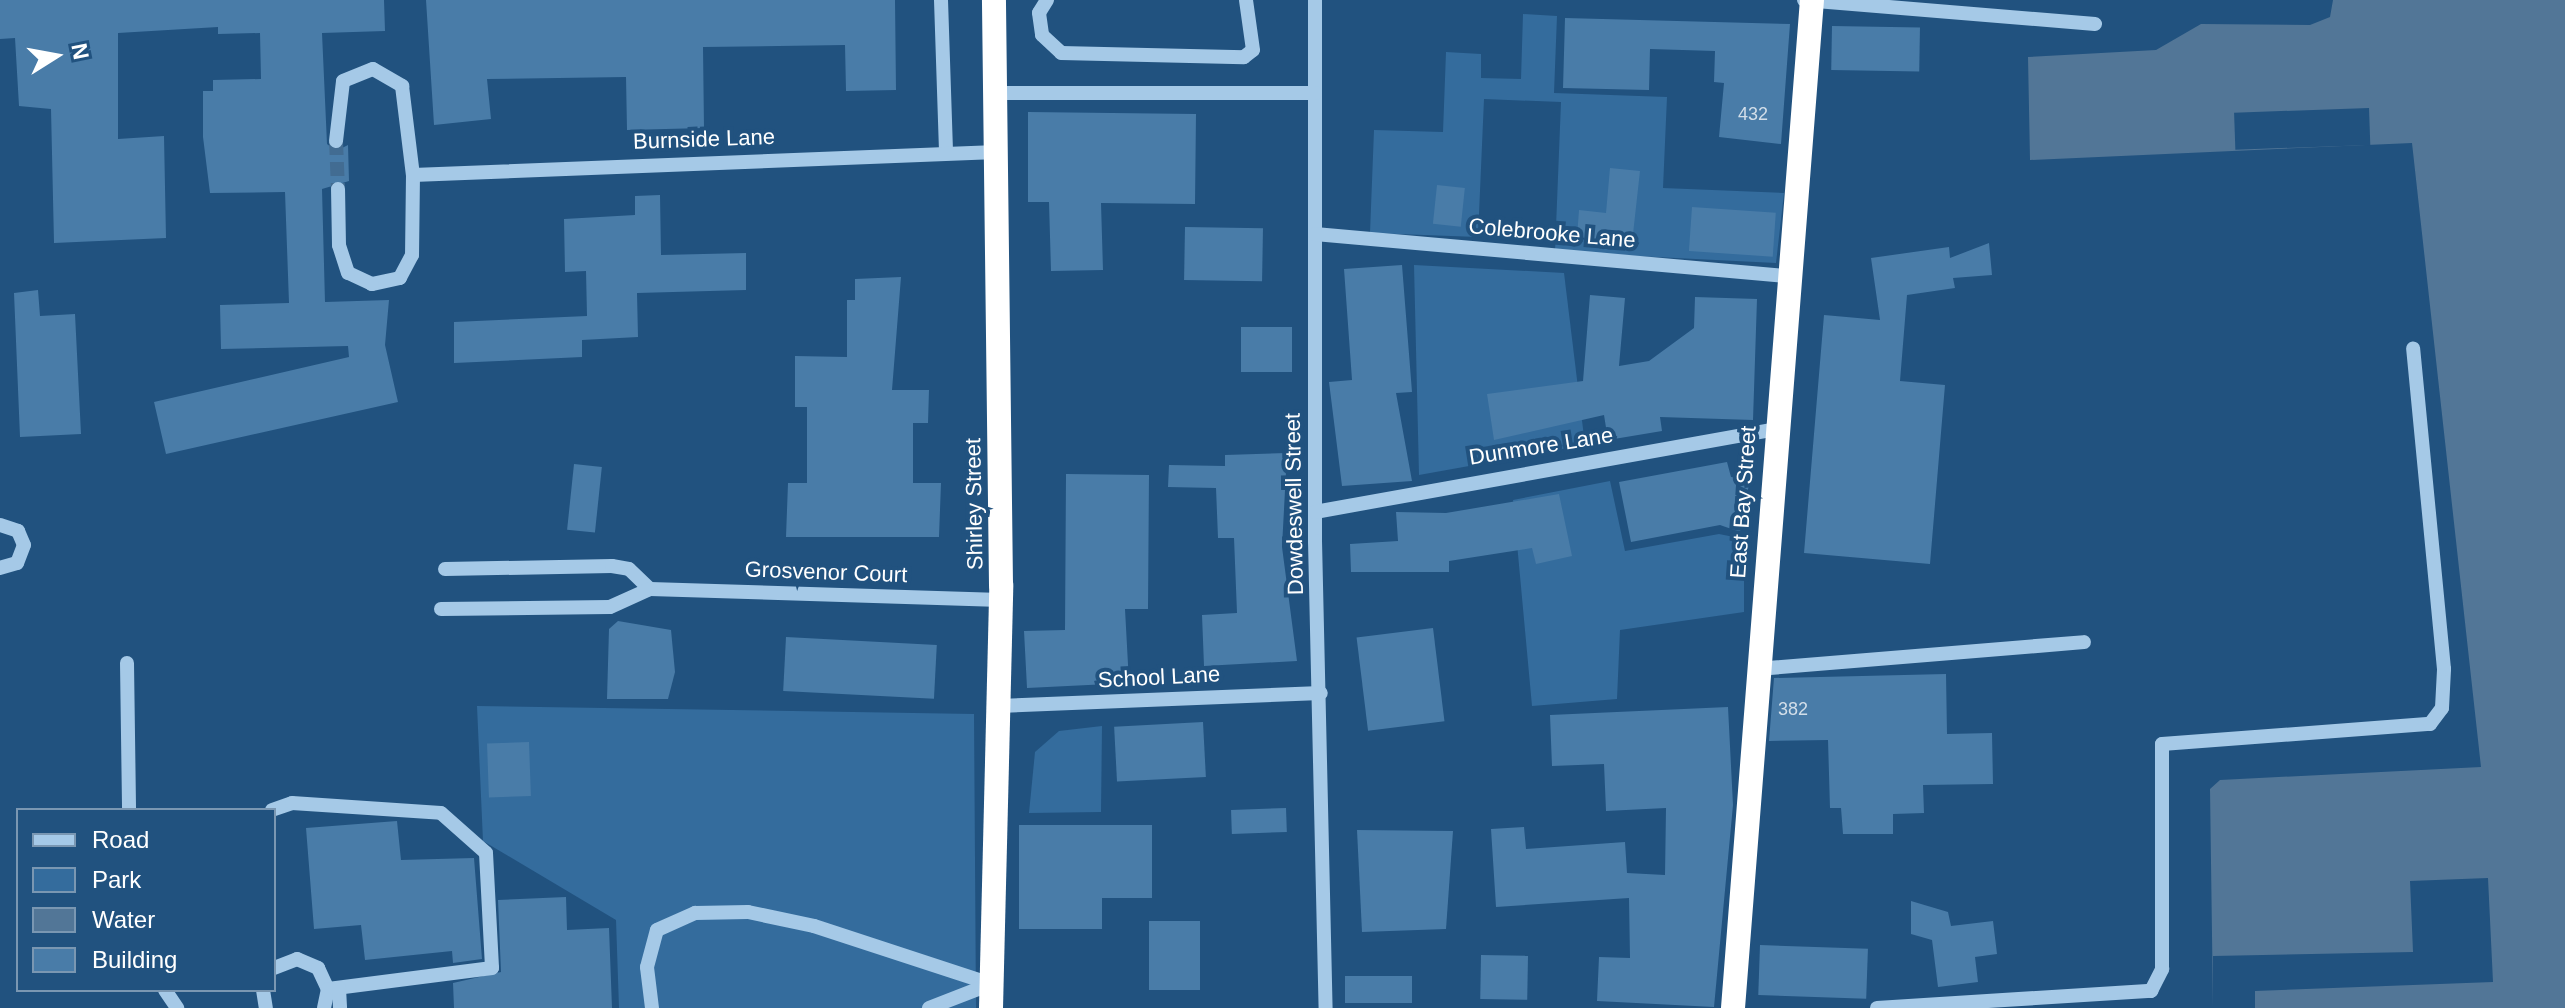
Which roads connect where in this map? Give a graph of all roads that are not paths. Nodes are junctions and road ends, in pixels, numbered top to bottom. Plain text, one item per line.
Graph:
1 (941, 0) edge
2 (994, 0) edge
3 (1047, 0) edge
4 (1246, 0) edge
5 (1315, 0) edge
6 (1804, 0) edge
7 (1812, 0) edge
8 (2095, 24) dead end
9 (997, 93) junction
10 (1315, 93) junction
11 (336, 141) tunnel mouth
12 (997, 152) junction
13 (946, 153) junction
14 (413, 175) junction
15 (338, 189) tunnel mouth
16 (1315, 234) junction
17 (1785, 276) junction
18 (2413, 348) dead end
19 (1775, 429) junction
20 (1315, 512) junction
21 (0, 525) edge
22 (0, 568) edge
23 (445, 569) dead end
24 (650, 589) junction
25 (1001, 600) junction
26 (441, 609) dead end
27 (2084, 642) dead end
28 (127, 663) dead end
29 (1757, 669) junction
30 (1321, 693) junction
31 (999, 706) junction
32 (129, 808) edge
33 (276, 809) edge
34 (276, 967) edge
35 (334, 988) junction
36 (991, 996) edge
37 (324, 1008) edge
38 (340, 1008) edge
39 (652, 1008) edge
40 (929, 1008) edge
41 (1326, 1008) edge
42 (1733, 1008) edge
43 (1877, 1008) edge

1 - 13 street
2 - 9 highway, Shirley Street
3 - 4 street
5 - 10 street, Dowdeswell Street
6 - 7 street
7 - 8 street
7 - 17 highway, East Bay Street
9 - 10 street
9 - 12 highway, Shirley Street
10 - 16 street, Dowdeswell Street
11 - 14 street
12 - 13 street, Burnside Lane
12 - 25 highway, Shirley Street
13 - 14 street, Burnside Lane
14 - 15 street
16 - 17 street, Colebrooke Lane
16 - 20 street, Dowdeswell Street
17 - 19 highway, East Bay Street
18 - 43 street
19 - 20 street, Dunmore Lane
19 - 29 highway, East Bay Street
20 - 30 street, Dowdeswell Street
21 - 22 street
23 - 24 street
24 - 25 street, Grosvenor Court
24 - 26 street
25 - 31 highway, Shirley Street
27 - 29 street
28 - 32 street
29 - 42 highway, East Bay Street
30 - 31 street, School Lane
30 - 41 street, Dowdeswell Street
31 - 36 highway, Shirley Street
33 - 35 street
34 - 35 street
35 - 37 street
35 - 38 street
36 - 39 street
36 - 40 street

